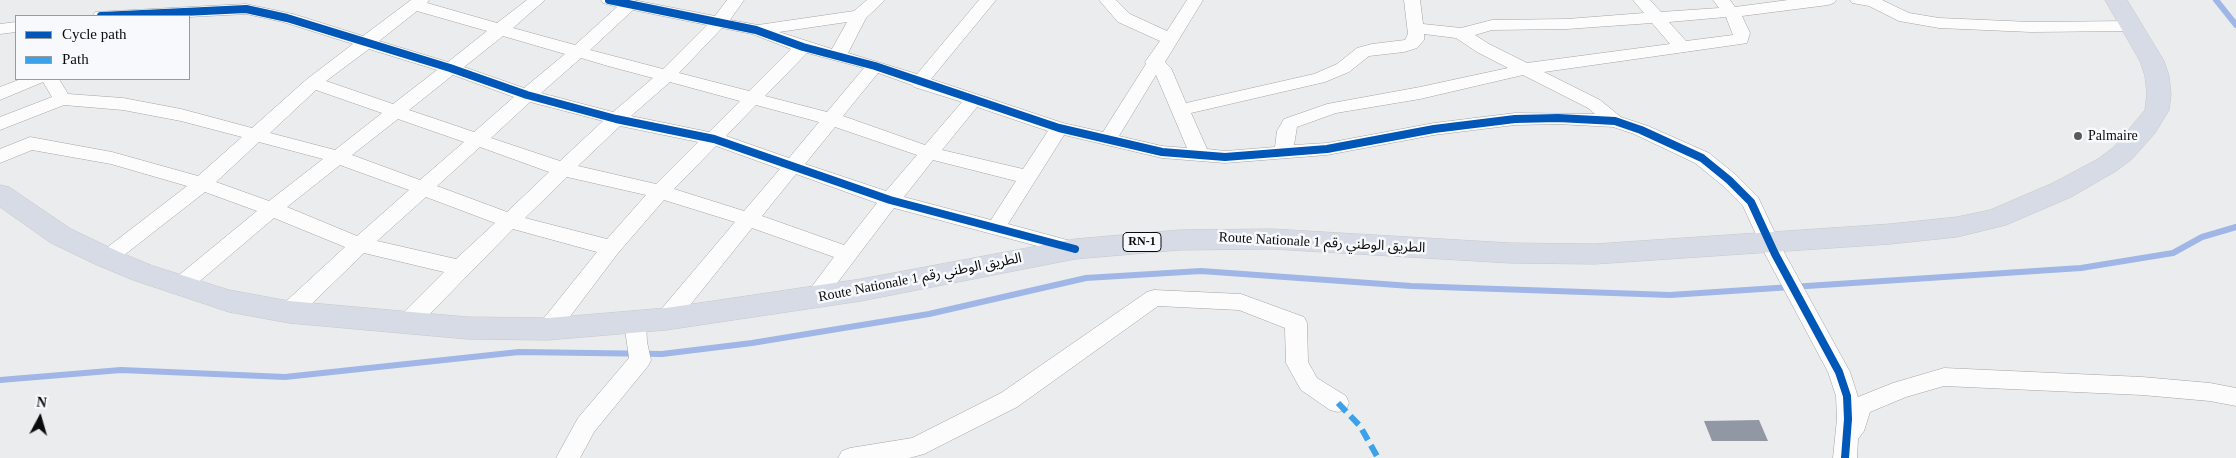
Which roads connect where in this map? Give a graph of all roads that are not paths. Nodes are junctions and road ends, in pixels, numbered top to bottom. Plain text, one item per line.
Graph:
1 (537, 0) edge
2 (609, 0) edge
3 (736, 0) edge
4 (848, 0) edge
5 (988, 0) edge
6 (1107, 0) edge
7 (1195, 0) edge
8 (1412, 0) edge
9 (1641, 0) edge
10 (1828, 0) edge
11 (1858, 0) edge
12 (2116, 0) edge
13 (1809, 1) edge
14 (418, 2) edge
15 (629, 4) junction
16 (1726, 6) edge
17 (868, 7) edge
18 (112, 12) edge
19 (1656, 17) junction
20 (719, 22) junction
21 (2132, 26) junction
22 (15, 27) edge
23 (500, 28) junction
24 (1416, 28) junction
25 (0, 29) edge
26 (756, 30) junction
27 (1461, 32) junction
28 (1169, 38) junction
29 (364, 42) junction
30 (803, 47) junction
31 (1682, 48) junction
32 (580, 50) junction
33 (837, 57) junction
34 (1154, 62) junction
35 (875, 66) junction
36 (450, 68) junction
37 (1526, 69) junction
38 (666, 75) junction
39 (34, 80) edge
40 (51, 80) edge
41 (313, 83) junction
42 (920, 83) junction
43 (0, 94) edge
44 (527, 95) junction
45 (754, 97) junction
46 (62, 99) junction
47 (973, 100) junction
48 (1180, 110) junction
49 (398, 111) junction
50 (832, 119) junction
51 (616, 120) junction
52 (1615, 121) junction
53 (0, 124) edge
54 (1059, 128) junction
55 (256, 134) junction
56 (714, 139) junction
57 (1107, 140) junction
58 (477, 141) junction
59 (929, 152) junction
60 (1284, 152) junction
61 (1200, 155) junction
62 (0, 157) edge
63 (338, 157) junction
64 (792, 167) junction
65 (565, 170) junction
66 (1028, 177) junction
67 (202, 184) junction
68 (422, 189) junction
69 (660, 192) junction
70 (0, 194) edge
71 (890, 200) junction
72 (272, 209) junction
73 (748, 219) junction
74 (511, 220) junction
75 (995, 229) junction
76 (360, 245) junction
77 (611, 248) junction
78 (1075, 249) junction
79 (1774, 249) junction
80 (847, 254) junction
81 (106, 258) junction
82 (460, 268) junction
83 (180, 286) junction
84 (815, 297) junction
85 (288, 312) junction
86 (666, 319) junction
87 (635, 322) junction
88 (406, 324) junction
89 (548, 329) junction
90 (2236, 397) edge
91 (1338, 403) dead end
92 (1845, 455) edge
93 (568, 458) edge
94 (850, 458) edge

1 - 23 street
2 - 15 street
3 - 20 street
4 - 17 street
5 - 42 street
6 - 28 street
7 - 28 street
8 - 24 street
9 - 19 street
10 - 13 street
11 - 21 street
12 - 21 highway, Route Nationale الطريق الوطني رقم 1 / RN-1
13 - 16 street
14 - 23 street
14 - 29 street
15 - 20 street
15 - 32 street
16 - 19 street
16 - 31 street
17 - 26 street
17 - 33 street
18 - 29 street
19 - 27 street
19 - 31 street
20 - 26 street
20 - 38 street
21 - 79 highway, Route Nationale الطريق الوطني رقم 1 / RN-1
22 - 25 street
23 - 32 street
23 - 36 street
24 - 27 street
24 - 48 street
26 - 30 street
27 - 37 street
28 - 34 street
29 - 36 street
29 - 41 street
30 - 33 street
30 - 45 street
31 - 37 street
32 - 38 street
32 - 44 street
33 - 35 street
34 - 48 street
34 - 57 street
35 - 42 street
35 - 50 street
36 - 44 street
36 - 49 street
37 - 52 street
37 - 60 street
38 - 45 street
38 - 51 street
39 - 43 street
40 - 46 street
41 - 49 street
41 - 55 street
42 - 47 street
44 - 51 street
44 - 58 street
45 - 50 street
45 - 56 street
46 - 53 street
46 - 55 street
47 - 54 street
47 - 59 street
48 - 61 street
49 - 58 street
49 - 63 street
50 - 59 street
50 - 64 street
51 - 56 street
51 - 65 street
52 - 60 street
52 - 79 street
54 - 57 street
54 - 66 street
55 - 63 street
55 - 67 street
56 - 64 street
56 - 69 street
57 - 61 street
58 - 65 street
58 - 68 street
59 - 66 street
59 - 71 street
60 - 61 street
62 - 67 street
63 - 68 street
63 - 72 street
64 - 71 street
64 - 73 street
65 - 69 street
65 - 74 street
66 - 75 street
67 - 72 street
67 - 81 street
68 - 74 street
68 - 76 street
69 - 73 street
69 - 77 street
70 - 81 highway, Route Nationale الطريق الوطني رقم 1 / RN-1
71 - 75 street
71 - 80 street
72 - 76 street
72 - 83 street
73 - 80 street
73 - 86 street
74 - 77 street
74 - 82 street
75 - 78 street
76 - 82 street
76 - 85 street
77 - 89 street
78 - 79 highway, Route Nationale الطريق الوطني رقم 1 / RN-1
78 - 84 highway, Route Nationale الطريق الوطني رقم 1 / RN-1
79 - 92 street
80 - 84 street
81 - 83 highway, Route Nationale الطريق الوطني رقم 1 / RN-1
82 - 88 street
83 - 85 highway, Route Nationale الطريق الوطني رقم 1 / RN-1
84 - 86 highway, Route Nationale الطريق الوطني رقم 1 / RN-1
85 - 88 highway, Route Nationale الطريق الوطني رقم 1 / RN-1
86 - 87 highway, Route Nationale الطريق الوطني رقم 1 / RN-1
87 - 89 highway, Route Nationale الطريق الوطني رقم 1 / RN-1
87 - 93 street
88 - 89 highway, Route Nationale الطريق الوطني رقم 1 / RN-1
90 - 92 street
91 - 94 street

